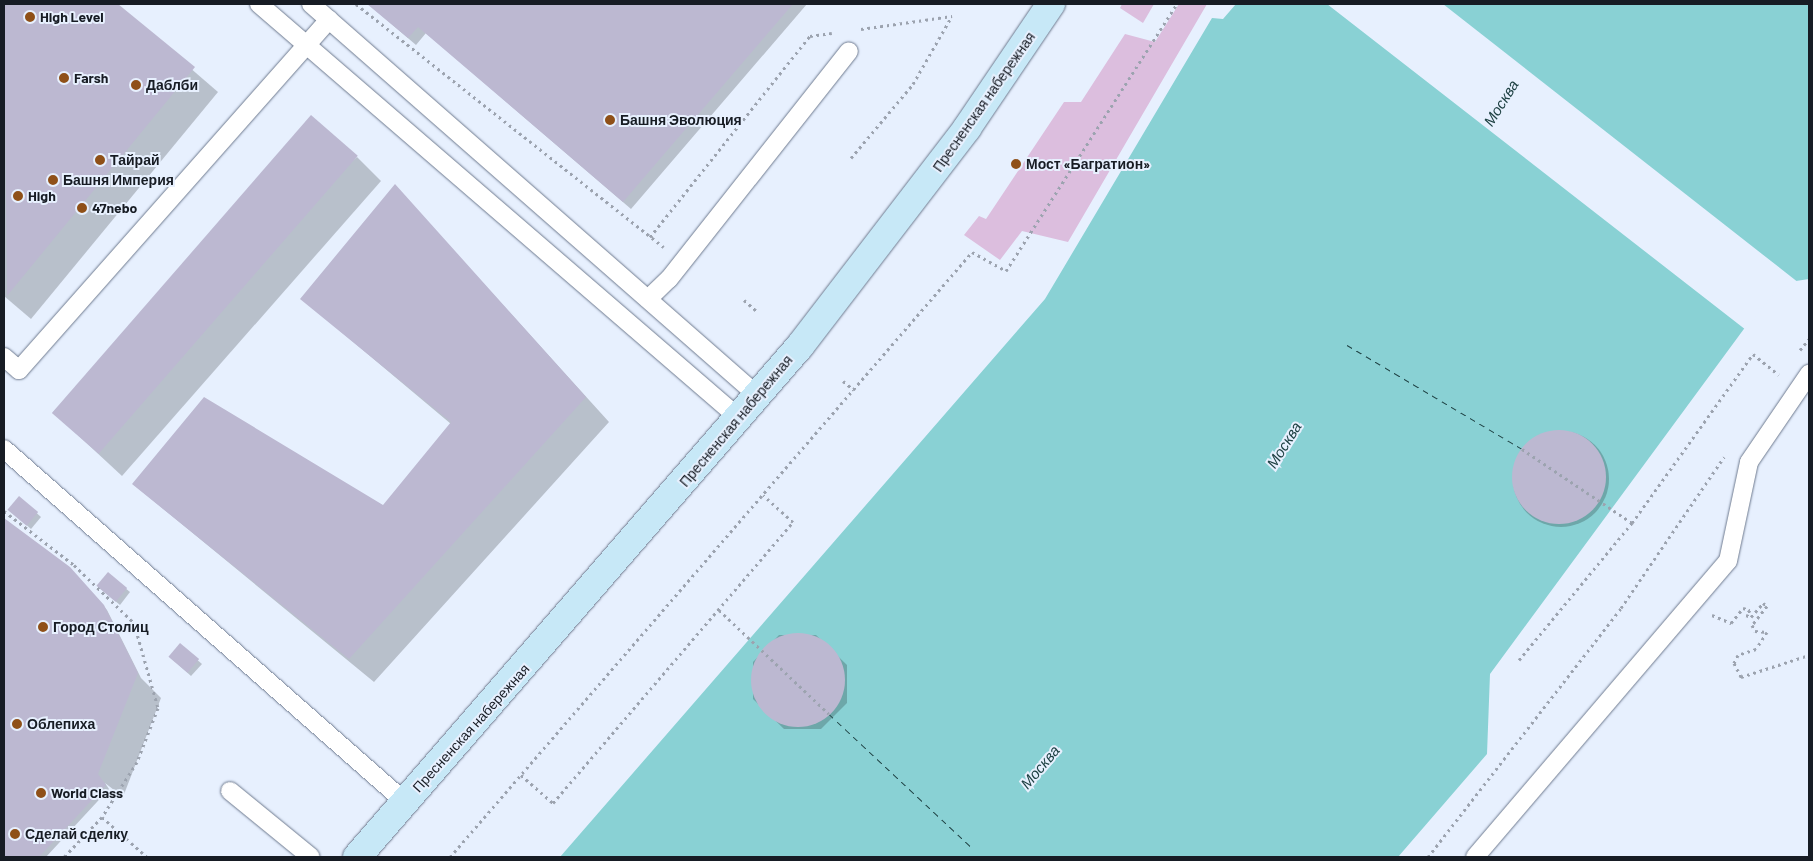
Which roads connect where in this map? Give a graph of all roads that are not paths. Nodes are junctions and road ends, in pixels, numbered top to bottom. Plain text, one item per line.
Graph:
1 (259, 4) edge
2 (311, 4) edge
3 (1051, 4) edge
4 (329, 19) junction
5 (307, 44) junction
6 (849, 51) dead end
7 (648, 299) junction
8 (4, 357) edge
9 (1809, 374) edge
10 (758, 396) junction
11 (739, 418) junction
12 (4, 449) edge
13 (230, 791) dead end
14 (398, 809) junction
15 (311, 857) edge
16 (342, 857) edge
17 (356, 857) edge
18 (1475, 857) edge

1 - 5 lane
2 - 4 lane
3 - 10 main road, Пресненская набережная
4 - 5 lane
4 - 7 lane
5 - 8 lane
5 - 11 lane
6 - 7 lane
7 - 10 lane
9 - 18 lane
10 - 11 main road, Пресненская набережная
11 - 14 main road, Пресненская набережная
12 - 14 lane
13 - 15 lane
14 - 16 main road, Пресненская набережная
14 - 17 main road, Пресненская набережная

